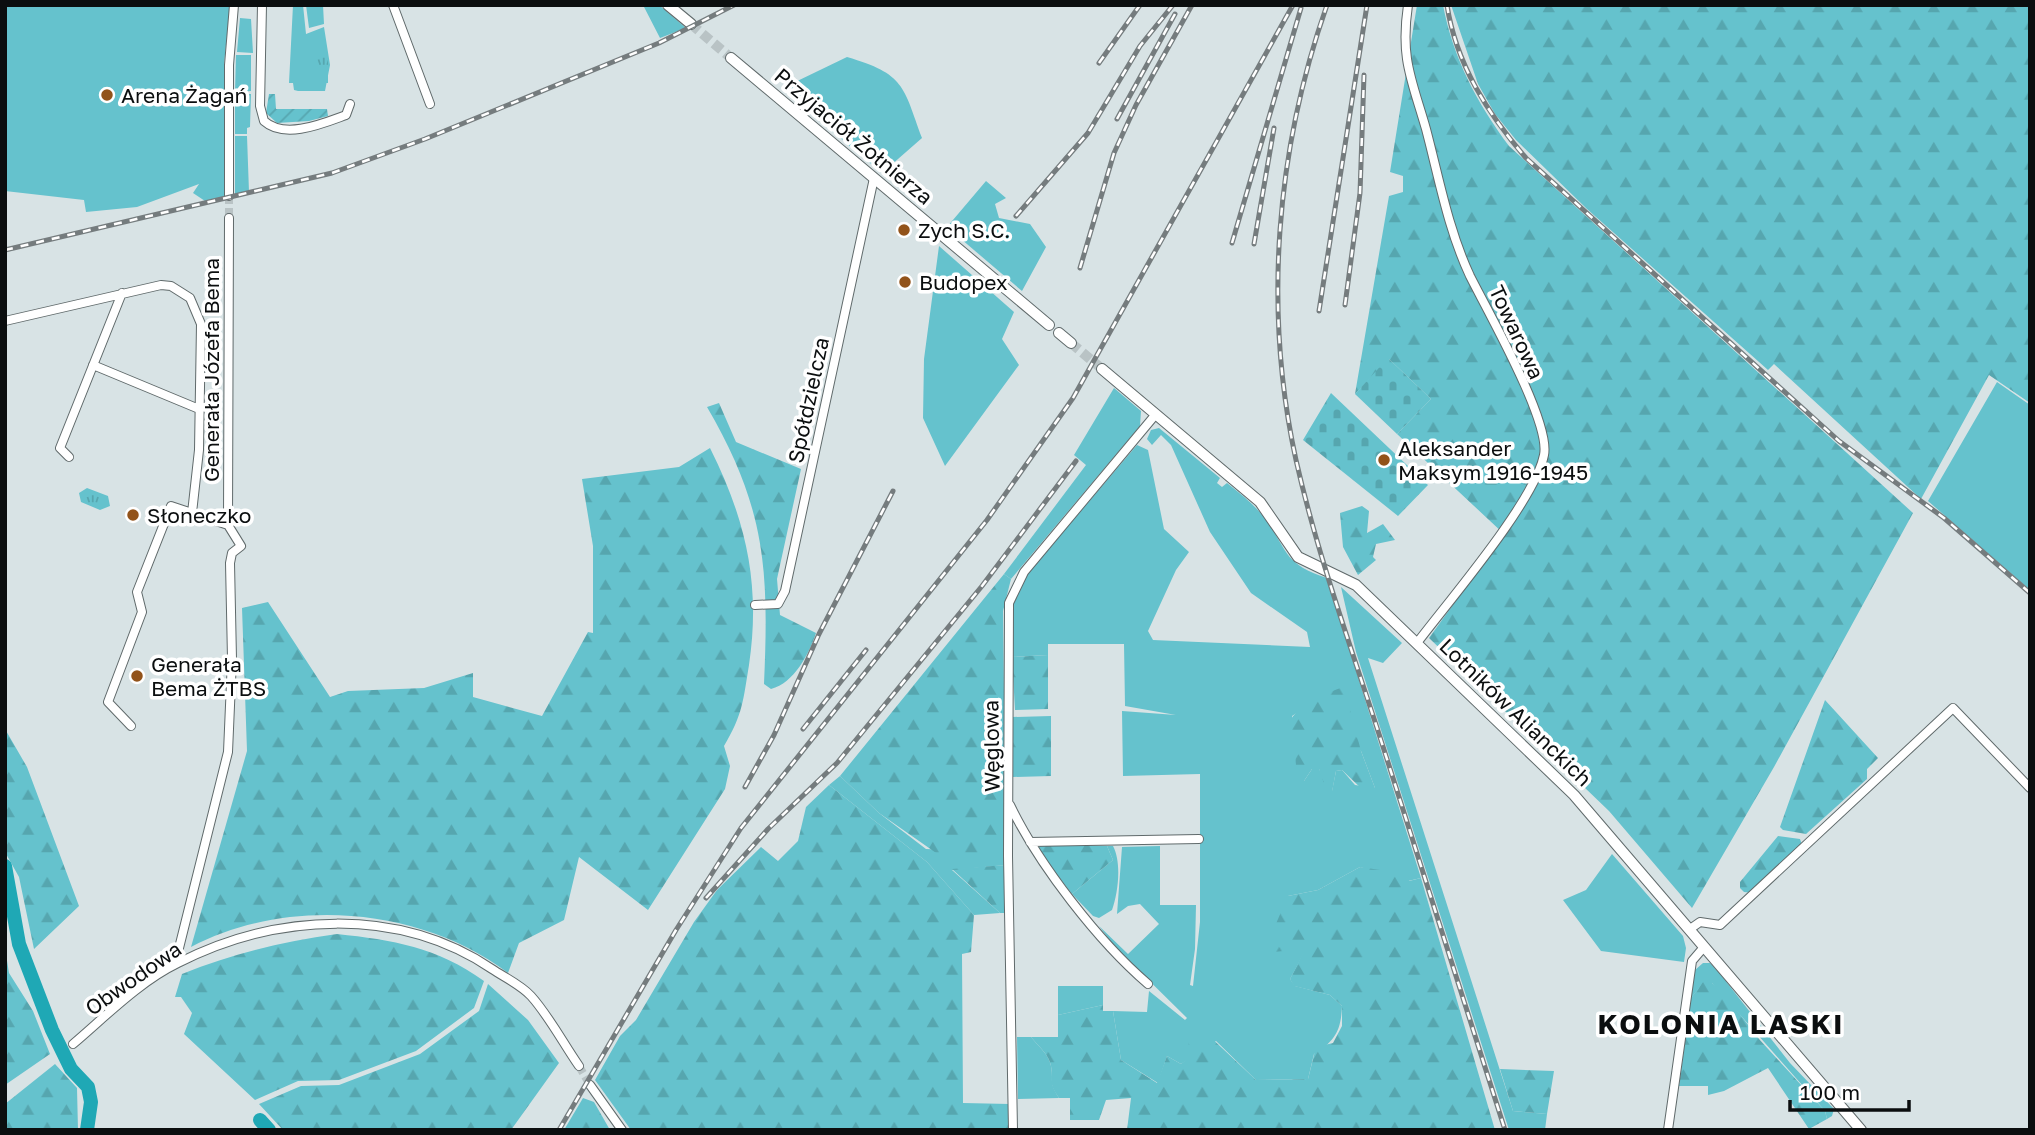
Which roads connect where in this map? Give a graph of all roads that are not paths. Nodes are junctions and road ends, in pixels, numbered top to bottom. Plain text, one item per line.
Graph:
1 (234, 5) edge
2 (262, 5) edge
3 (393, 5) edge
4 (668, 5) edge
5 (1408, 5) edge
6 (691, 24) tunnel mouth
7 (731, 58) tunnel mouth
8 (350, 104) dead end
9 (430, 104) dead end
10 (874, 178) junction
11 (229, 196) tunnel mouth
12 (229, 218) tunnel mouth
13 (122, 293) junction
14 (5, 321) edge
15 (1049, 325) dead end
16 (1059, 333) dead end
17 (1071, 344) tunnel mouth
18 (93, 365) junction
19 (1102, 369) tunnel mouth
20 (199, 409) junction
21 (1156, 414) junction
22 (69, 457) dead end
23 (192, 513) junction
24 (228, 526) junction
25 (755, 605) dead end
26 (1417, 643) junction
27 (131, 726) dead end
28 (2030, 788) edge
29 (1009, 802) junction
30 (1199, 839) dead end
31 (1030, 842) junction
32 (1690, 929) junction
33 (1704, 947) junction
34 (175, 964) junction
35 (1149, 984) dead end
36 (72, 1044) dead end
37 (579, 1066) tunnel mouth
38 (590, 1085) tunnel mouth
39 (622, 1130) edge
40 (1013, 1130) edge
41 (1668, 1130) edge
42 (1861, 1130) edge

1 - 11 street
2 - 8 street
3 - 9 street
4 - 6 main road
5 - 26 street, Towarowa
7 - 10 main road, Przyjaciół Żołnierza
10 - 15 main road, Przyjaciół Żołnierza
10 - 25 street, Spółdzielcza
12 - 24 street, Generała Józefa Bema
13 - 14 street, Generała Józefa Bema
13 - 18 street
13 - 20 street, Generała Józefa Bema
16 - 17 main road
18 - 20 street, Generała Józefa Bema
18 - 22 street
19 - 21 main road, Lotników Alianckich
20 - 23 street, Generała Józefa Bema
21 - 26 main road, Lotników Alianckich
21 - 29 street, Węglowa
23 - 24 street
23 - 27 street, Generała Józefa Bema
24 - 34 street
26 - 32 main road, Lotników Alianckich
28 - 32 street
29 - 31 street
29 - 40 street, Węglowa
30 - 31 street
31 - 35 street
32 - 33 main road, Lotników Alianckich
33 - 41 street
33 - 42 main road, Lotników Alianckich
34 - 36 street, Obwodowa
34 - 37 street, Obwodowa
38 - 39 street

